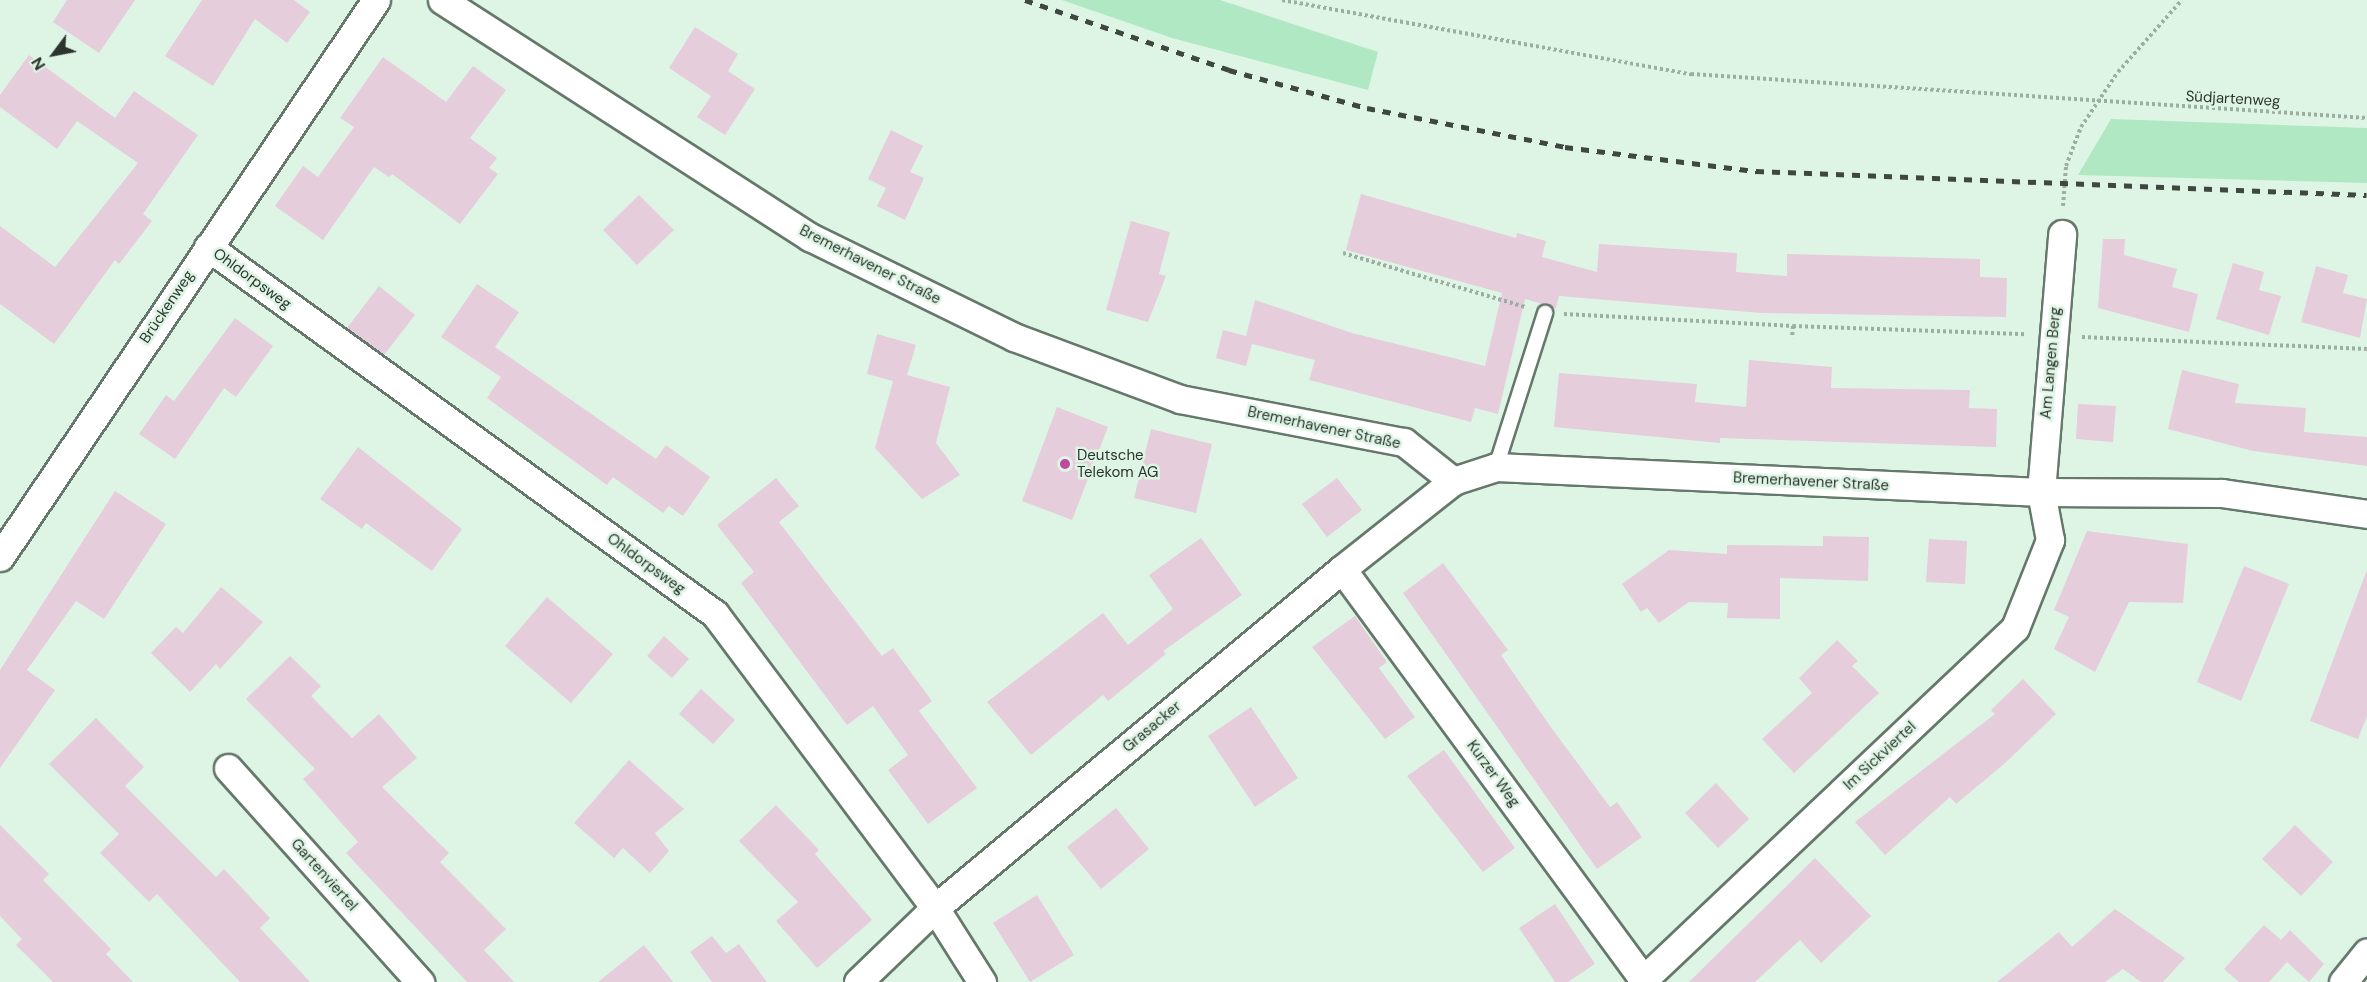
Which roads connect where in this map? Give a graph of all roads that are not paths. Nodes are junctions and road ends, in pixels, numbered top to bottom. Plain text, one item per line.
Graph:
1 (376, 0) edge
2 (442, 0) edge
3 (2062, 234) road end
4 (208, 247) junction
5 (1545, 313) road end
6 (1496, 467) junction
7 (1453, 481) junction
8 (2041, 492) junction
9 (2367, 514) edge
10 (10, 520) edge
11 (0, 557) edge
12 (1342, 569) junction
13 (228, 768) dead end
14 (935, 908) junction
15 (2367, 952) edge
16 (1642, 981) edge
17 (420, 982) edge
18 (858, 982) edge
19 (982, 982) edge
20 (2343, 982) edge

1 - 4 street, Brückenweg
2 - 7 street, Bremerhavener Straße
3 - 8 street, Am Langen Berg
4 - 10 street, Brückenweg
4 - 14 street, Ohldorpsweg
5 - 6 lane
6 - 7 street, Bremerhavener Straße
6 - 8 street, Bremerhavener Straße
7 - 12 street, Grasacker
8 - 9 street, Bremerhavener Straße
8 - 16 street, Im Sickviertel
10 - 11 street, Brückenweg
12 - 14 street, Grasacker
12 - 16 street, Kurzer Weg
13 - 17 street, Gartenviertel
14 - 18 street, Grasacker
14 - 19 street, Ohldorpsweg
15 - 20 street

